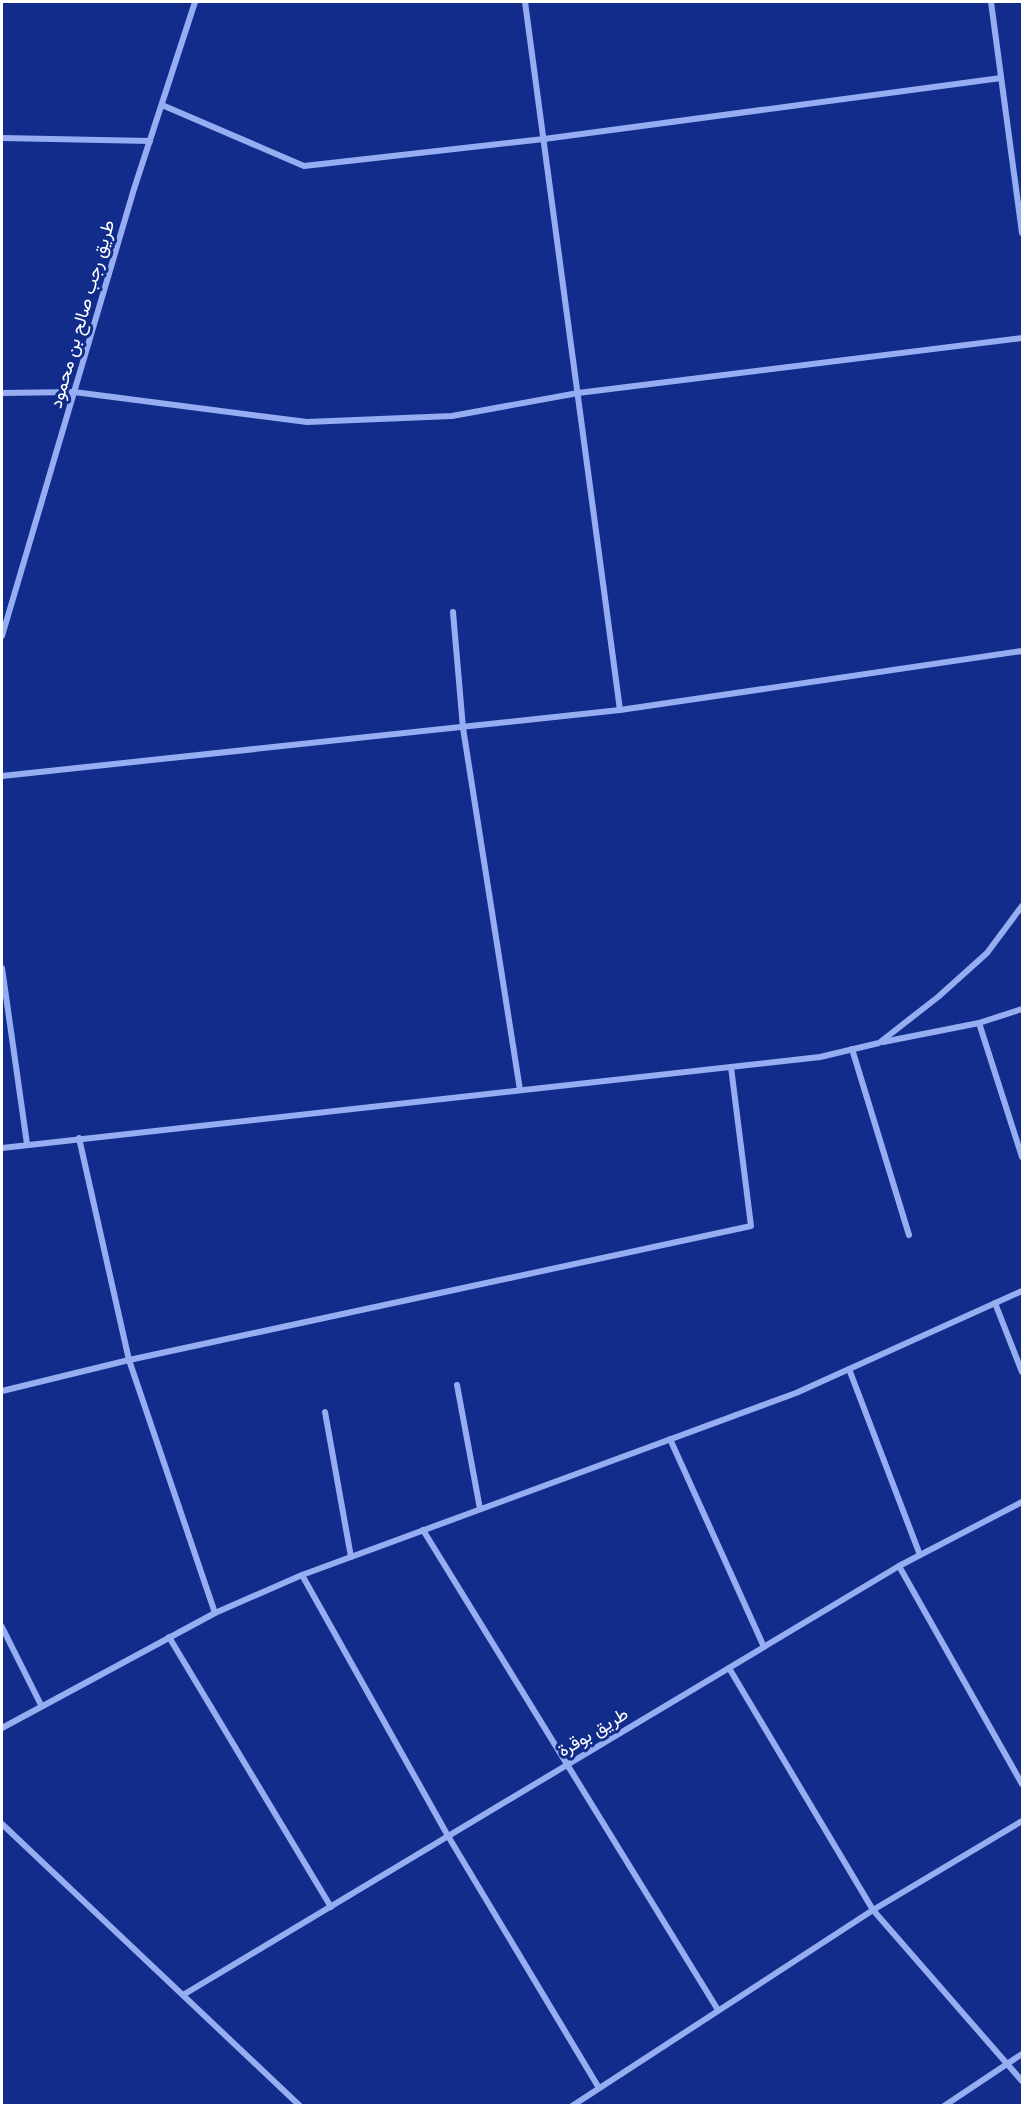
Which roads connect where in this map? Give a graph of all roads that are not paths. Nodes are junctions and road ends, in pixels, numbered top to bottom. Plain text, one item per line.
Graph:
1 (195, 2) edge
2 (525, 2) edge
3 (990, 2) edge
4 (1001, 78) junction
5 (162, 105) junction
6 (2, 138) edge
7 (544, 139) junction
8 (150, 141) junction
9 (1023, 233) edge
10 (1023, 338) edge
11 (74, 392) junction
12 (2, 393) edge
13 (578, 393) junction
14 (2, 610) edge
15 (10, 610) junction
16 (453, 612) dead end
17 (2, 636) edge
18 (1023, 651) edge
19 (620, 710) junction
20 (463, 728) junction
21 (2, 776) edge
22 (1023, 906) edge
23 (2, 968) edge
24 (1023, 1009) edge
25 (979, 1023) junction
26 (879, 1042) junction
27 (852, 1049) junction
28 (731, 1067) junction
29 (520, 1090) junction
30 (79, 1138) junction
31 (27, 1144) junction
32 (2, 1148) edge
33 (1023, 1157) edge
34 (909, 1235) dead end
35 (1023, 1291) edge
36 (995, 1304) junction
37 (129, 1360) junction
38 (849, 1369) junction
39 (1023, 1372) edge
40 (457, 1386) dead end
41 (2, 1391) edge
42 (325, 1412) dead end
43 (670, 1439) junction
44 (1020, 1503) edge
45 (480, 1509) junction
46 (1023, 1512) edge
47 (423, 1530) junction
48 (920, 1555) junction
49 (351, 1557) junction
50 (899, 1566) junction
51 (302, 1575) junction
52 (214, 1613) junction
53 (2, 1627) edge
54 (169, 1637) junction
55 (764, 1647) junction
56 (729, 1668) junction
57 (41, 1705) junction
58 (2, 1728) edge
59 (566, 1766) junction
60 (1023, 1784) edge
61 (1023, 1821) edge
62 (2, 1824) edge
63 (447, 1836) junction
64 (331, 1907) junction
65 (873, 1910) junction
66 (183, 1995) junction
67 (718, 2010) junction
68 (1023, 2054) edge
69 (1008, 2064) junction
70 (1023, 2081) edge
71 (599, 2088) junction
72 (300, 2106) edge
73 (572, 2106) edge
74 (944, 2106) edge

1 - 5 street, طريق رجب صالح بن محمود
2 - 7 street
3 - 4 street
4 - 7 street
4 - 9 street
5 - 7 street
5 - 8 street, طريق رجب صالح بن محمود
6 - 8 street
7 - 13 street
8 - 11 street, طريق رجب صالح بن محمود
10 - 13 street
11 - 12 street
11 - 13 street
11 - 15 street, طريق رجب صالح بن محمود
13 - 19 street
14 - 15 street
15 - 17 street, طريق رجب صالح بن محمود
16 - 20 street
18 - 19 street
19 - 20 street
20 - 21 street
20 - 29 street
22 - 26 street
23 - 31 street
24 - 25 street
25 - 26 street
25 - 33 street
26 - 27 street
27 - 28 street
27 - 34 street
28 - 29 street
28 - 37 street
29 - 30 street
30 - 31 street
30 - 37 street
31 - 32 street
35 - 36 street
36 - 38 street
36 - 39 street
37 - 41 street
37 - 52 street
38 - 43 street
38 - 48 street
40 - 45 street
42 - 49 street
43 - 45 street
43 - 55 street
44 - 46 street
44 - 48 street, طريق بوقرة
45 - 47 street
47 - 49 street
47 - 59 street
48 - 50 street, طريق بوقرة
49 - 51 street
50 - 55 street, طريق بوقرة
50 - 60 street
51 - 52 street
51 - 63 street
52 - 54 street
53 - 57 street
54 - 57 street
54 - 64 street
55 - 56 street, طريق بوقرة
56 - 59 street, طريق بوقرة
56 - 65 street
57 - 58 street
59 - 63 street, طريق بوقرة
59 - 67 street
61 - 65 street
62 - 66 street
63 - 64 street, طريق بوقرة
63 - 71 street
64 - 66 street, طريق بوقرة
65 - 67 street
65 - 69 street
66 - 72 street
67 - 71 street
68 - 69 street
69 - 70 street
69 - 74 street
71 - 73 street

